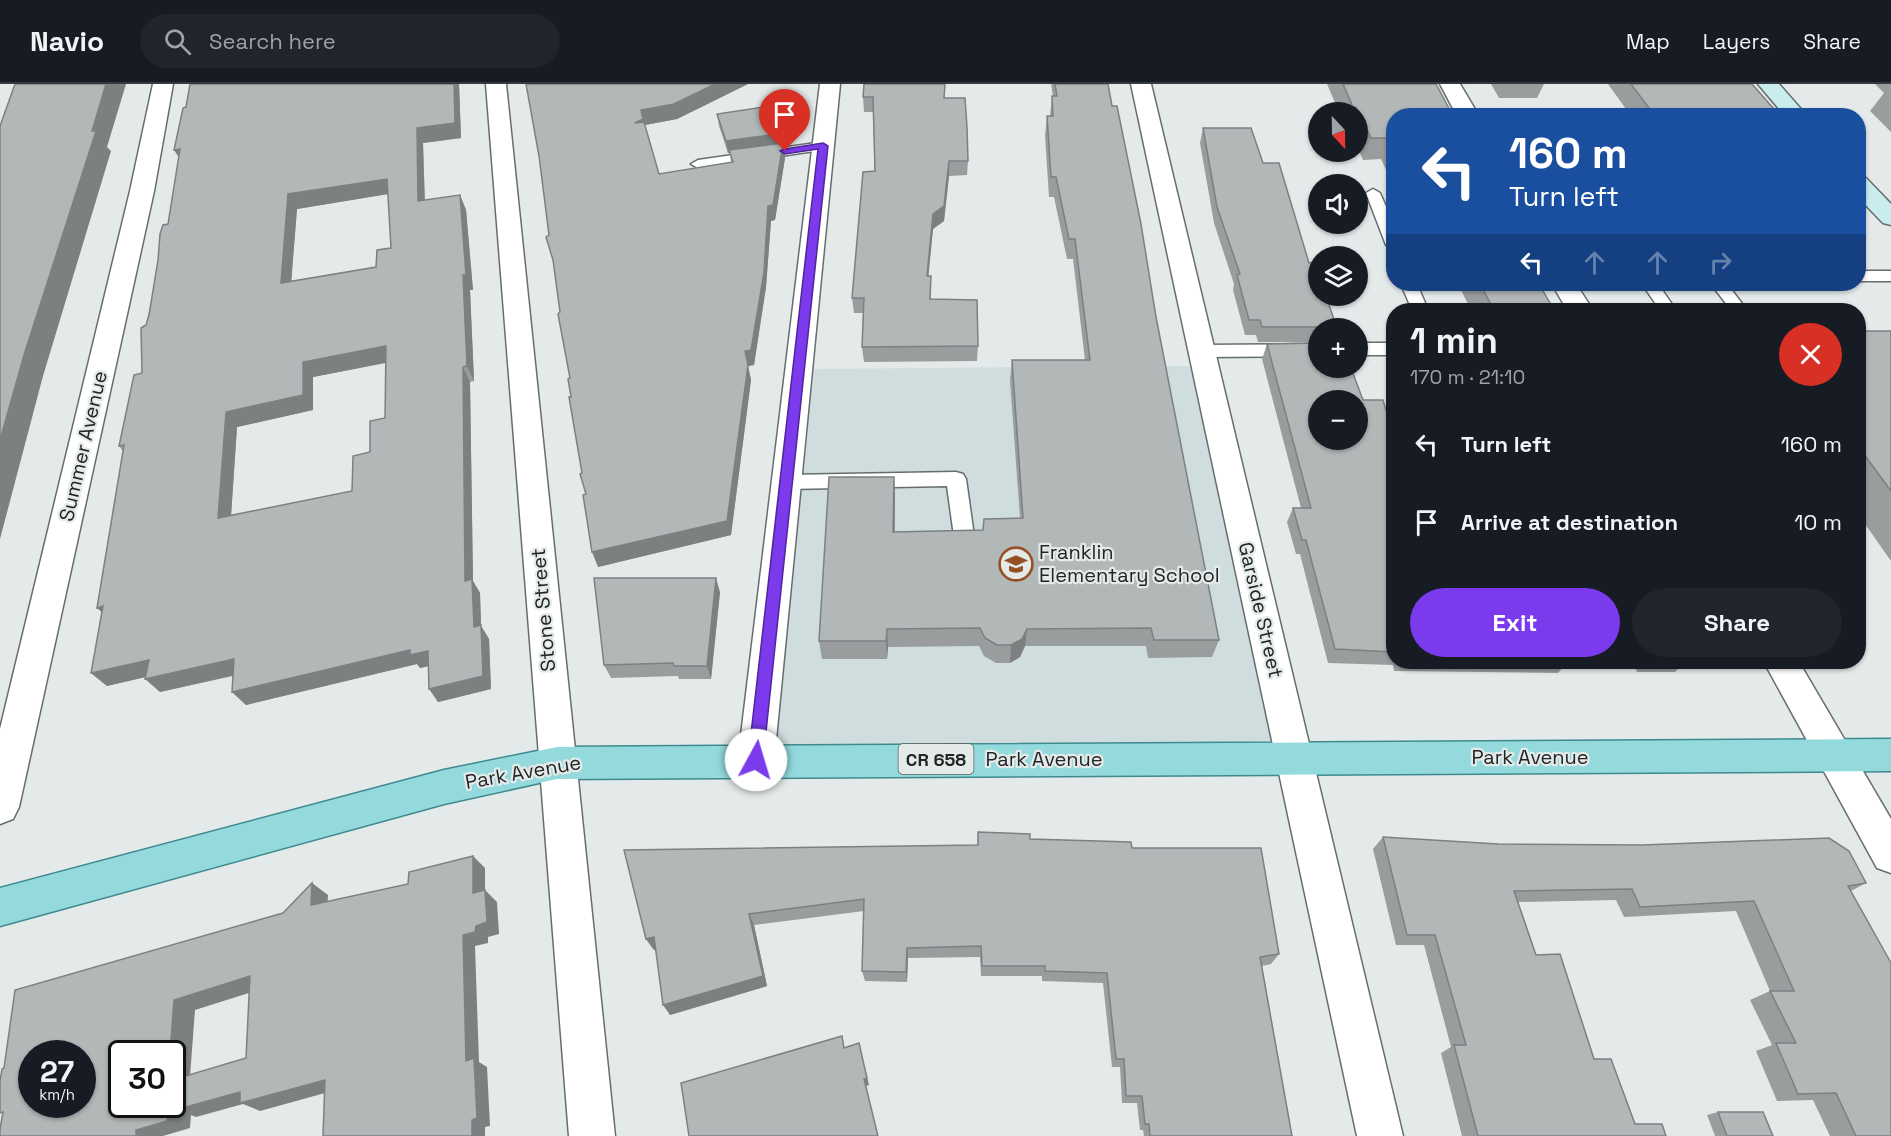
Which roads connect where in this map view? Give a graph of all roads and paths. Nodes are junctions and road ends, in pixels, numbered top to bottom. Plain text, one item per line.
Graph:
1 (163, 84) edge
2 (496, 84) edge
3 (830, 84) edge
4 (1141, 84) edge
5 (1450, 84) edge
6 (1768, 84) edge
7 (1464, 108) edge
8 (1790, 108) edge
9 (823, 146) junction
10 (698, 164) dead end
11 (1866, 191) edge
12 (1372, 193) dead end
13 (1891, 218) edge
14 (1386, 225) edge
15 (1866, 276) edge
16 (1891, 276) edge
17 (1386, 349) edge
18 (1308, 350) edge
19 (1368, 350) edge
20 (1202, 351) junction
21 (786, 482) junction
22 (964, 536) edge
23 (1784, 669) edge
24 (1834, 755) junction
25 (1891, 755) edge
26 (1295, 759) junction
27 (756, 760) junction
28 (557, 763) junction
29 (0, 807) edge
30 (1891, 855) edge
31 (0, 907) edge
32 (592, 1136) edge
33 (1380, 1136) edge

1 - 29 street, Summer Avenue
2 - 28 street, Stone Street
3 - 9 street
4 - 20 street, Garside Street
5 - 7 street
6 - 8 main road
9 - 10 lane
9 - 21 street
11 - 13 main road
12 - 14 lane
15 - 16 lane
17 - 19 lane
18 - 20 lane
20 - 26 street, Garside Street
21 - 22 lane
21 - 27 street
23 - 24 street
24 - 25 main road, Park Avenue / CR 658
24 - 26 main road, Park Avenue / CR 658
24 - 30 street
26 - 27 main road, Park Avenue / CR 658
26 - 33 street, Garside Street
27 - 28 main road, Park Avenue / CR 658
28 - 31 main road, Park Avenue / CR 658
28 - 32 street, Stone Street

